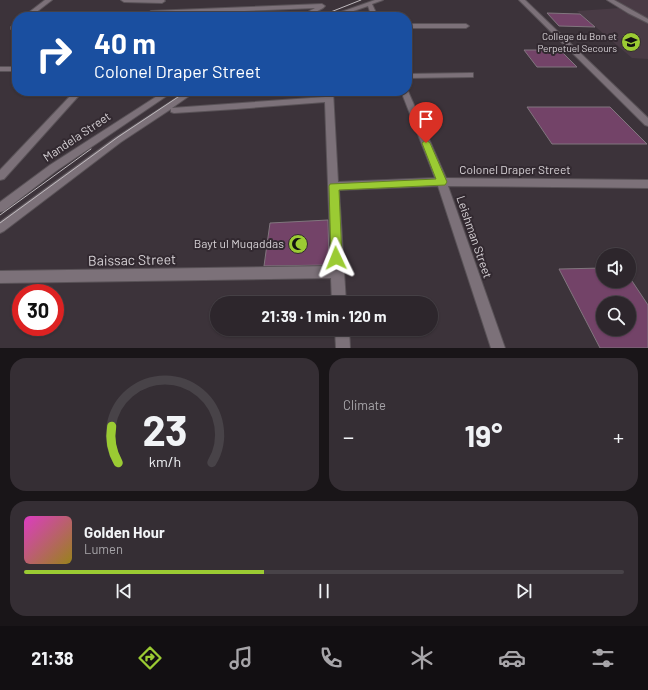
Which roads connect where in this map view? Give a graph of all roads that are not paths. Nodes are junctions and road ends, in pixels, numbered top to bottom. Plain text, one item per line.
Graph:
1 (49, 0) edge
2 (124, 0) edge
3 (162, 0) edge
4 (380, 0) edge
5 (522, 0) edge
6 (610, 0) edge
7 (322, 3) edge
8 (369, 3) junction
9 (33, 12) edge
10 (152, 12) edge
11 (192, 12) edge
12 (309, 12) edge
13 (344, 12) edge
14 (373, 12) edge
15 (648, 21) edge
16 (412, 26) edge
17 (466, 26) dead end
18 (0, 69) edge
19 (12, 69) edge
20 (470, 75) dead end
21 (412, 76) edge
22 (74, 96) edge
23 (162, 96) edge
24 (185, 96) edge
25 (322, 96) edge
26 (330, 96) edge
27 (407, 96) edge
28 (174, 110) dead end
29 (648, 123) edge
30 (0, 176) edge
31 (442, 182) junction
32 (648, 184) edge
33 (334, 186) junction
34 (0, 208) edge
35 (0, 228) edge
36 (337, 272) junction
37 (0, 277) edge
38 (339, 296) edge
39 (342, 336) edge
40 (343, 348) edge
41 (498, 348) edge

1 - 9 street
2 - 3 street
3 - 10 street
4 - 8 street
5 - 29 street
6 - 15 street
7 - 11 street
7 - 12 street
8 - 13 street
8 - 14 street
16 - 17 street
18 - 19 street
20 - 21 street
22 - 30 street
23 - 34 street, Mandela Street
24 - 35 street
25 - 28 street
26 - 33 street
27 - 31 street, Leishman Street
31 - 32 street, Colonel Draper Street
31 - 33 street, Colonel Draper Street
31 - 41 street, Leishman Street
33 - 36 street
36 - 37 street, Baissac Street
36 - 38 street
39 - 40 street

